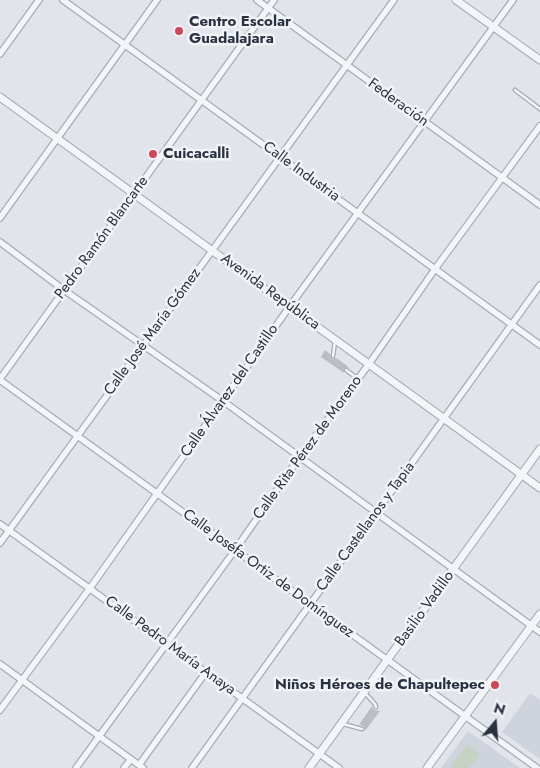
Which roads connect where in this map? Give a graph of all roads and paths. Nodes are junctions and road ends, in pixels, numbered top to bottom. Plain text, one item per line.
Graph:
1 (39, 0) edge
2 (63, 0) edge
3 (157, 0) edge
4 (257, 0) edge
5 (274, 0) edge
6 (394, 0) edge
7 (456, 0) edge
8 (513, 0) edge
9 (268, 8) junction
10 (493, 27) junction
11 (125, 45) junction
12 (0, 54) edge
13 (540, 60) edge
14 (347, 65) junction
15 (515, 90) dead end
16 (0, 97) edge
17 (202, 100) junction
18 (540, 109) edge
19 (425, 122) junction
20 (540, 126) edge
21 (58, 138) junction
22 (280, 157) junction
23 (502, 177) junction
24 (134, 194) junction
25 (540, 205) edge
26 (358, 213) junction
27 (0, 218) edge
28 (0, 242) edge
29 (213, 250) junction
30 (435, 269) junction
31 (540, 285) edge
32 (64, 290) junction
33 (290, 306) junction
34 (512, 324) junction
35 (336, 340) junction
36 (540, 344) edge
37 (144, 346) junction
38 (333, 356) dead end
39 (369, 364) junction
40 (346, 370) dead end
41 (358, 379) junction
42 (0, 380) edge
43 (223, 401) junction
44 (444, 418) junction
45 (78, 436) junction
46 (540, 449) edge
47 (299, 458) junction
48 (522, 474) junction
49 (540, 488) edge
50 (157, 494) junction
51 (376, 513) junction
52 (0, 524) edge
53 (10, 530) junction
54 (0, 544) edge
55 (235, 550) junction
56 (453, 569) junction
57 (90, 588) junction
58 (310, 604) junction
59 (540, 614) edge
60 (531, 626) junction
61 (540, 632) edge
62 (167, 644) junction
63 (388, 660) junction
64 (0, 664) edge
65 (206, 672) junction
66 (21, 679) junction
67 (364, 692) junction
68 (242, 698) junction
69 (376, 707) dead end
70 (0, 710) edge
71 (465, 716) junction
72 (342, 723) junction
73 (362, 729) dead end
74 (98, 736) junction
75 (320, 754) junction
76 (131, 759) junction
77 (141, 767) edge
78 (76, 768) edge
79 (124, 768) edge
80 (192, 768) edge
81 (309, 768) edge
82 (339, 768) edge
83 (427, 768) edge
84 (537, 768) edge

1 - 12 street
2 - 11 street, Calle Industria
3 - 11 street
4 - 9 street, Federación
5 - 9 street, Pedro Ramón Blancarte
6 - 14 street, Calle José María Gómez
7 - 10 street
8 - 10 street, Calle Álvarez del Castillo
9 - 14 street, Federación
9 - 17 street, Pedro Ramón Blancarte
10 - 13 street
10 - 19 street, Calle Álvarez del Castillo
11 - 17 street, Calle Industria
11 - 21 street
14 - 19 street, Federación
14 - 22 street, Calle José María Gómez
15 - 18 lane
16 - 21 street, Avenida República
17 - 22 street, Calle Industria
17 - 24 street, Pedro Ramón Blancarte
19 - 23 street, Federación
19 - 26 street, Calle Álvarez del Castillo
20 - 23 street, Calle Rita Pérez de Moreno
21 - 24 street, Avenida República
21 - 27 street
22 - 26 street, Calle Industria
22 - 29 street, Calle José María Gómez
23 - 25 street, Federación
23 - 30 street, Calle Rita Pérez de Moreno
24 - 29 street, Avenida República
24 - 32 street, Pedro Ramón Blancarte
26 - 30 street, Calle Industria
26 - 33 street, Calle Álvarez del Castillo
28 - 32 street
29 - 33 street, Avenida República
29 - 37 street, Calle José María Gómez
30 - 34 street, Calle Industria
30 - 39 street, Calle Rita Pérez de Moreno
31 - 34 street, Calle Castellanos y Tapia
32 - 37 street
32 - 42 street, Pedro Ramón Blancarte
33 - 35 street, Avenida República
33 - 43 street, Calle Álvarez del Castillo
34 - 36 street, Calle Industria
34 - 44 street, Calle Castellanos y Tapia
35 - 38 lane
35 - 39 street, Avenida República
37 - 43 street
37 - 45 street, Calle José María Gómez
39 - 41 street, Calle Rita Pérez de Moreno
39 - 44 street, Avenida República
40 - 41 lane
41 - 47 street, Calle Rita Pérez de Moreno
42 - 45 street, Calle Joséfa Ortiz de Domínguez
43 - 47 street
43 - 50 street, Calle Álvarez del Castillo
44 - 48 street, Avenida República
44 - 51 street, Calle Castellanos y Tapia
45 - 50 street, Calle Joséfa Ortiz de Domínguez
45 - 53 street, Calle José María Gómez
46 - 48 street, Basilio Vadillo
47 - 51 street
47 - 55 street, Calle Rita Pérez de Moreno
48 - 49 street, Avenida República
48 - 56 street, Basilio Vadillo
50 - 55 street, Calle Joséfa Ortiz de Domínguez
50 - 57 street, Calle Álvarez del Castillo
51 - 56 street
51 - 58 street, Calle Castellanos y Tapia
52 - 53 street, Calle Pedro María Anaya
53 - 54 street, Calle José María Gómez
53 - 57 street, Calle Pedro María Anaya
55 - 58 street, Calle Joséfa Ortiz de Domínguez
55 - 62 street, Calle Rita Pérez de Moreno
56 - 60 street
56 - 63 street, Basilio Vadillo
57 - 62 street, Calle Pedro María Anaya
57 - 66 street, Calle Álvarez del Castillo
58 - 63 street, Calle Joséfa Ortiz de Domínguez
58 - 68 street, Calle Castellanos y Tapia
59 - 60 street
60 - 61 street
60 - 71 street
62 - 65 street, Calle Pedro María Anaya
62 - 74 street, Calle Rita Pérez de Moreno
63 - 67 street, Basilio Vadillo
63 - 71 street, Calle Joséfa Ortiz de Domínguez
64 - 66 street
65 - 68 street, Calle Pedro María Anaya
65 - 77 street
66 - 70 street, Calle Álvarez del Castillo
66 - 74 street
67 - 69 lane
67 - 72 street, Basilio Vadillo
68 - 75 street, Calle Pedro María Anaya
68 - 80 street, Calle Castellanos y Tapia
71 - 83 street
71 - 84 street, Calle Joséfa Ortiz de Domínguez
72 - 73 lane
72 - 75 street, Basilio Vadillo
74 - 76 street
74 - 78 street, Calle Rita Pérez de Moreno
75 - 81 street, Basilio Vadillo
75 - 82 street, Calle Pedro María Anaya
76 - 77 street
76 - 79 street

